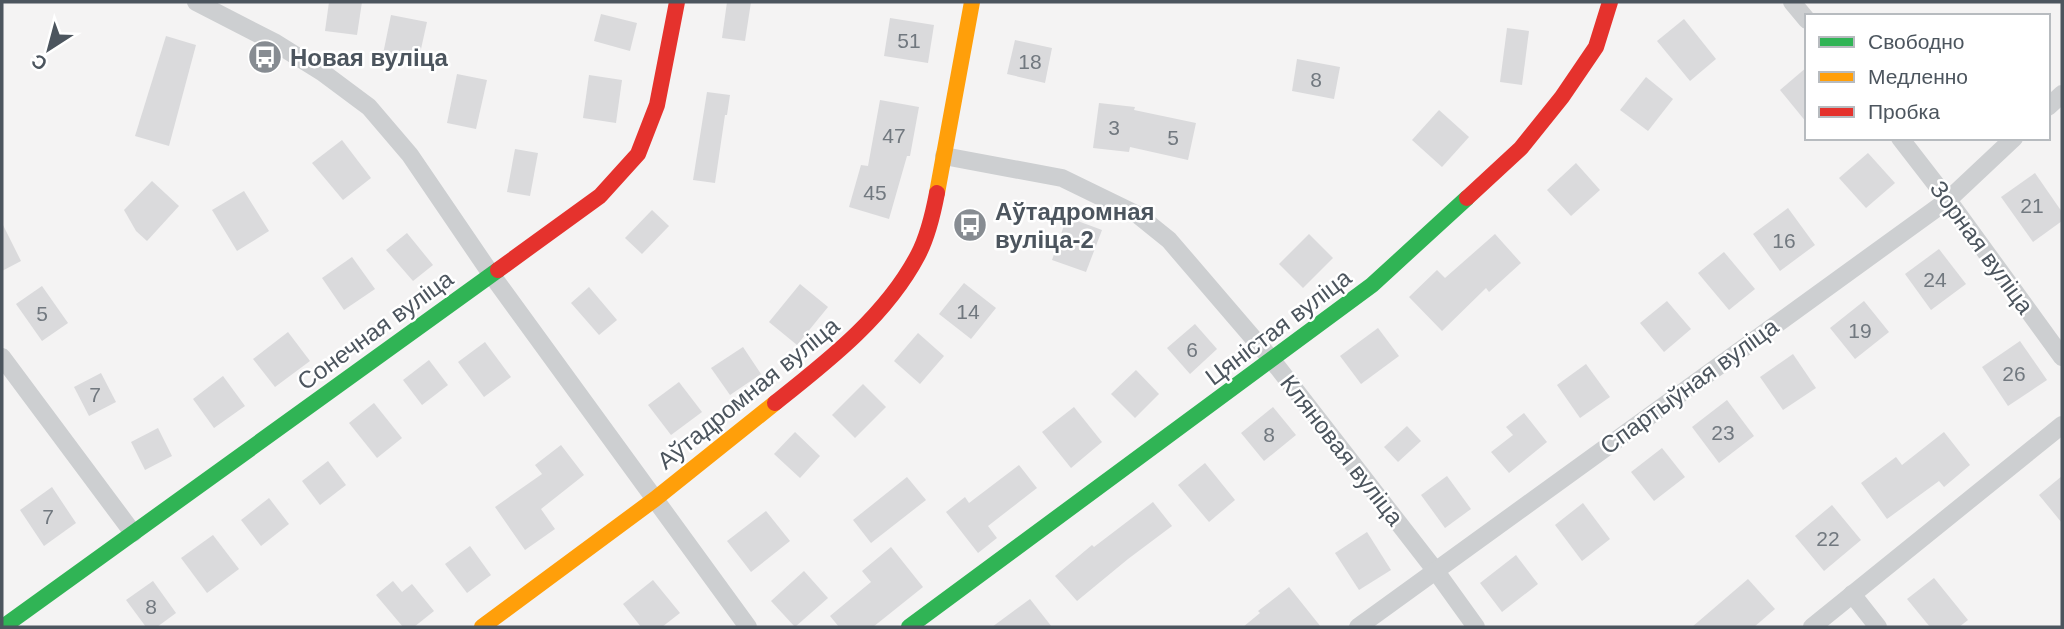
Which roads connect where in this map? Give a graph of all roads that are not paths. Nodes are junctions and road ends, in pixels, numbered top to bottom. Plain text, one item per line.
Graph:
1 (196, 2) edge
2 (677, 2) edge
3 (972, 2) edge
4 (1610, 2) edge
5 (1792, 2) edge
6 (1805, 18) edge
7 (1902, 140) edge
8 (2012, 140) edge
9 (944, 156) junction
10 (1948, 200) junction
11 (491, 274) junction
12 (2, 357) edge
13 (2062, 357) edge
14 (1272, 360) junction
15 (2062, 425) edge
16 (655, 499) junction
17 (134, 533) junction
18 (1435, 570) junction
19 (1853, 594) junction
20 (3, 627) edge
21 (482, 627) edge
22 (748, 627) edge
23 (909, 627) edge
24 (1358, 627) edge
25 (1476, 627) edge
26 (1812, 627) edge
27 (1878, 627) edge

1 - 11 street
2 - 11 street, Сонечная вуліца
3 - 9 street, Аўтадромная вуліца
4 - 14 street, Цяністая вуліца
5 - 6 street
7 - 10 street, Зорная вуліца
8 - 10 street, Спартыўная вуліца
9 - 14 street, Кляновая вуліца
9 - 16 street, Аўтадромная вуліца
10 - 13 street, Зорная вуліца
10 - 18 street, Спартыўная вуліца
11 - 16 street
11 - 17 street, Сонечная вуліца
12 - 17 street
14 - 18 street, Кляновая вуліца
14 - 23 street, Цяністая вуліца
15 - 19 street
16 - 21 street, Аўтадромная вуліца
16 - 22 street
17 - 20 street, Сонечная вуліца
18 - 24 street, Спартыўная вуліца
18 - 25 street, Кляновая вуліца
19 - 26 street
19 - 27 street

